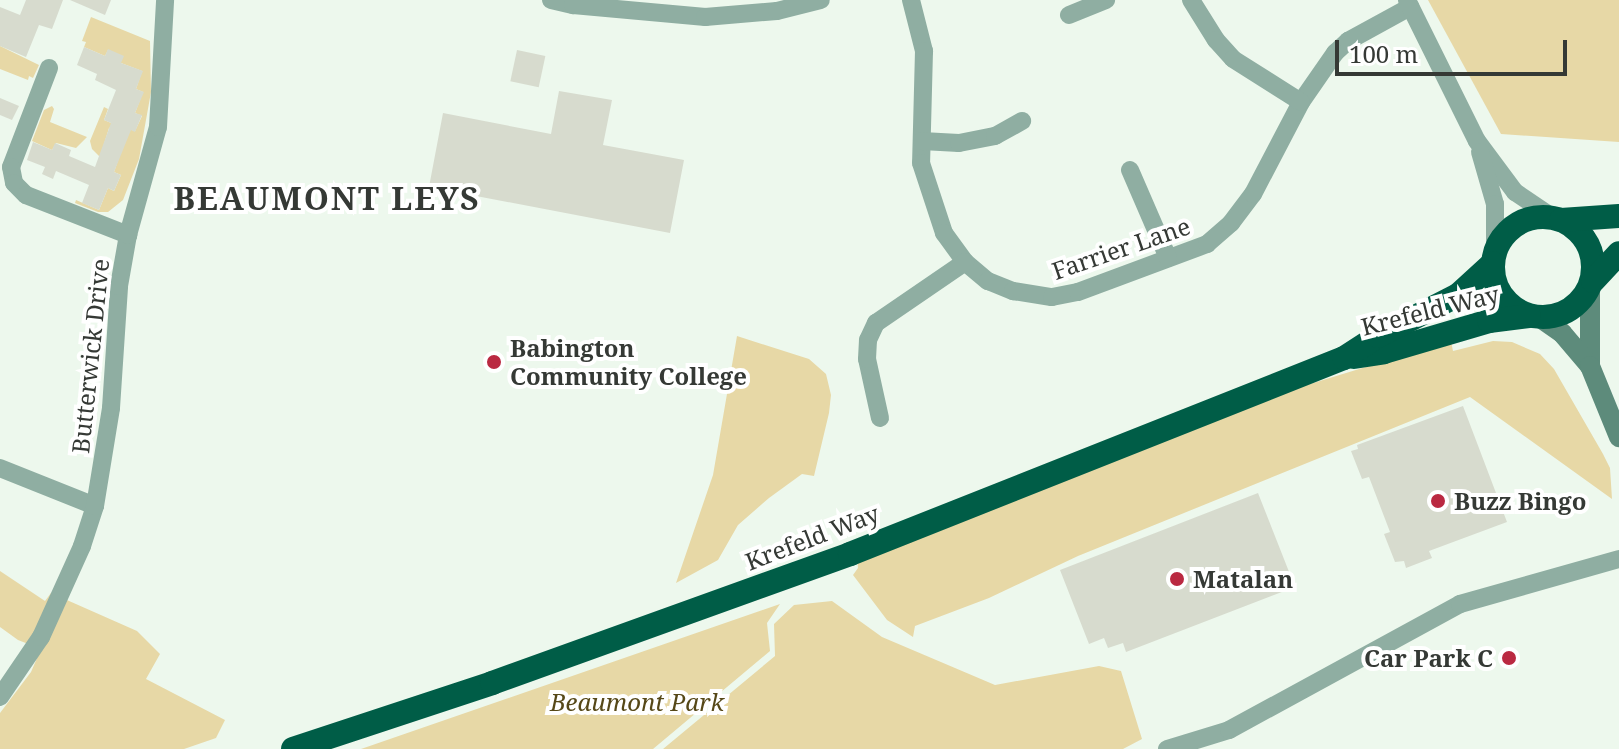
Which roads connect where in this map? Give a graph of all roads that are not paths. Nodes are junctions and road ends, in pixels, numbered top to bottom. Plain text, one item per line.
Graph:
1 (165, 0) edge
2 (551, 0) edge
3 (821, 0) edge
4 (911, 0) edge
5 (1106, 0) edge
6 (1191, 0) edge
7 (1409, 4) edge
8 (1069, 15) dead end
9 (49, 68) dead end
10 (1301, 102) junction
11 (1022, 121) dead end
12 (922, 141) junction
13 (1477, 141) junction
14 (1130, 170) dead end
15 (1619, 216) edge
16 (1557, 218) junction
17 (128, 235) junction
18 (1619, 253) edge
19 (1494, 257) junction
20 (1168, 258) junction
21 (965, 262) junction
22 (1592, 284) junction
23 (1534, 316) junction
24 (1344, 358) junction
25 (1590, 366) junction
26 (880, 418) dead end
27 (1619, 437) edge
28 (0, 468) edge
29 (95, 506) junction
30 (1619, 559) edge
31 (0, 697) edge
32 (293, 749) edge
33 (1167, 749) edge

1 - 17 street, Butterwick Drive
2 - 3 street
4 - 12 street, Farrier Lane
5 - 8 street
6 - 10 street
7 - 10 street, Farrier Lane
7 - 13 street
9 - 17 street
10 - 20 street, Farrier Lane
11 - 12 street
12 - 21 street, Farrier Lane
13 - 16 street
13 - 19 street
14 - 20 street
15 - 16 highway
16 - 19 highway
16 - 22 highway
17 - 29 street, Butterwick Drive
18 - 22 highway
19 - 23 highway
19 - 24 highway, Krefeld Way
20 - 21 street, Farrier Lane
21 - 26 street
22 - 23 highway
22 - 25 street
23 - 24 highway, Krefeld Way
23 - 25 street
24 - 32 highway, Krefeld Way
25 - 27 street
28 - 29 street
29 - 31 street, Butterwick Drive
30 - 33 street

